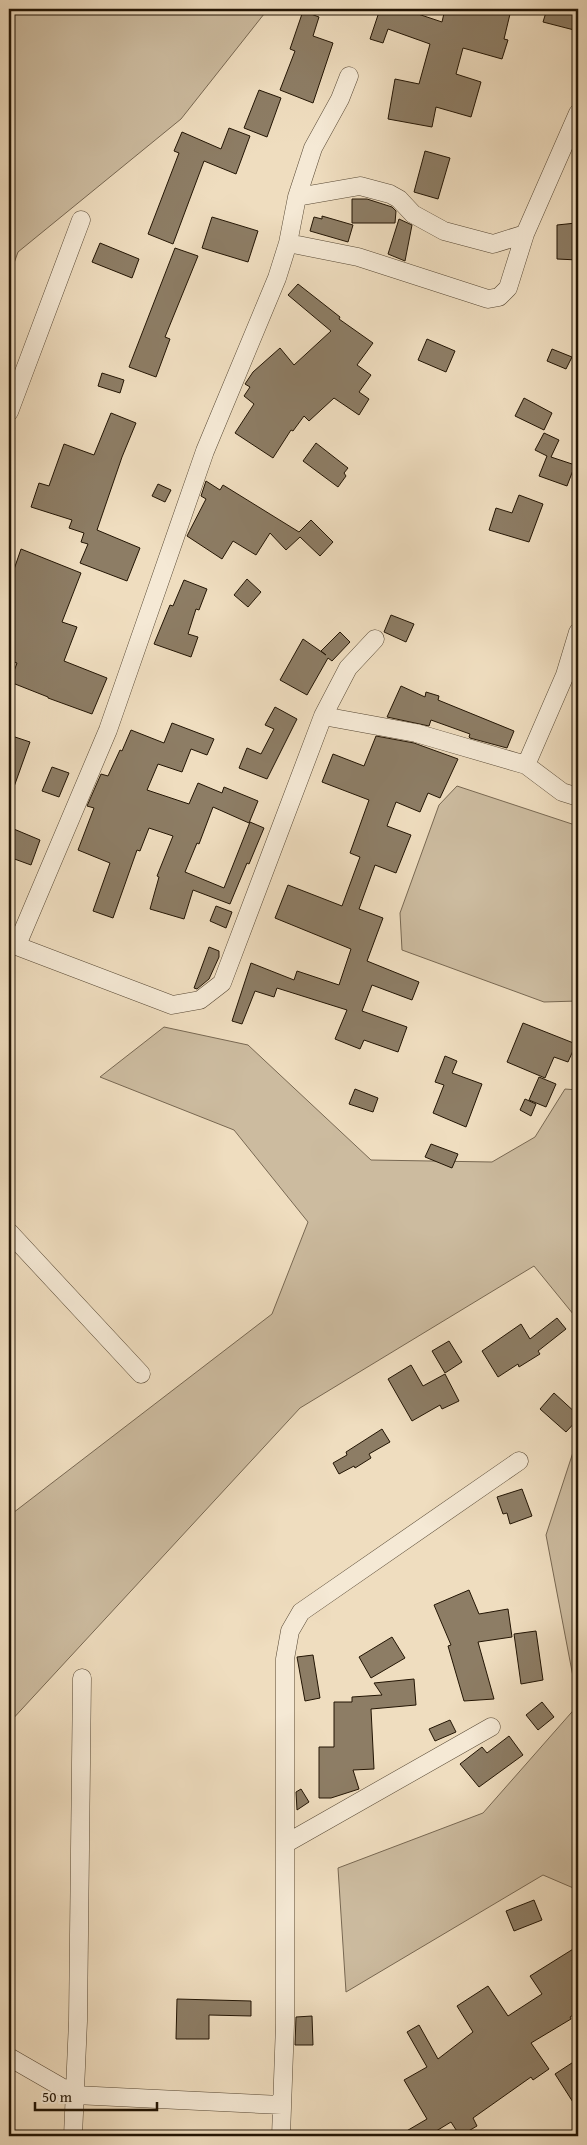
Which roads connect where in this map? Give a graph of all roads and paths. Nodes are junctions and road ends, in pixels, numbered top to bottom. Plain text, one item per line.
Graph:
1 (348, 76) dead end
2 (578, 113) edge
3 (298, 197) junction
4 (81, 220) dead end
5 (524, 234) junction
6 (288, 243) junction
7 (9, 412) edge
8 (578, 632) edge
9 (375, 639) dead end
10 (323, 716) junction
11 (526, 765) junction
12 (578, 797) edge
13 (13, 944) edge
14 (9, 1232) edge
15 (141, 1374) dead end
16 (519, 1461) dead end
17 (82, 1678) dead end
18 (491, 1727) dead end
19 (285, 1844) junction
20 (9, 2056) edge
21 (75, 2095) junction
22 (282, 2105) junction
23 (73, 2136) edge
24 (281, 2136) edge

1 - 3 street
2 - 5 street
3 - 5 street
3 - 6 street
4 - 7 street
5 - 6 street
6 - 13 street
8 - 11 street
9 - 10 street
10 - 11 street
10 - 13 street
11 - 12 street
14 - 15 street
16 - 19 street
17 - 21 street
18 - 19 street
19 - 22 street
20 - 21 street
21 - 22 street
21 - 23 street
22 - 24 street

